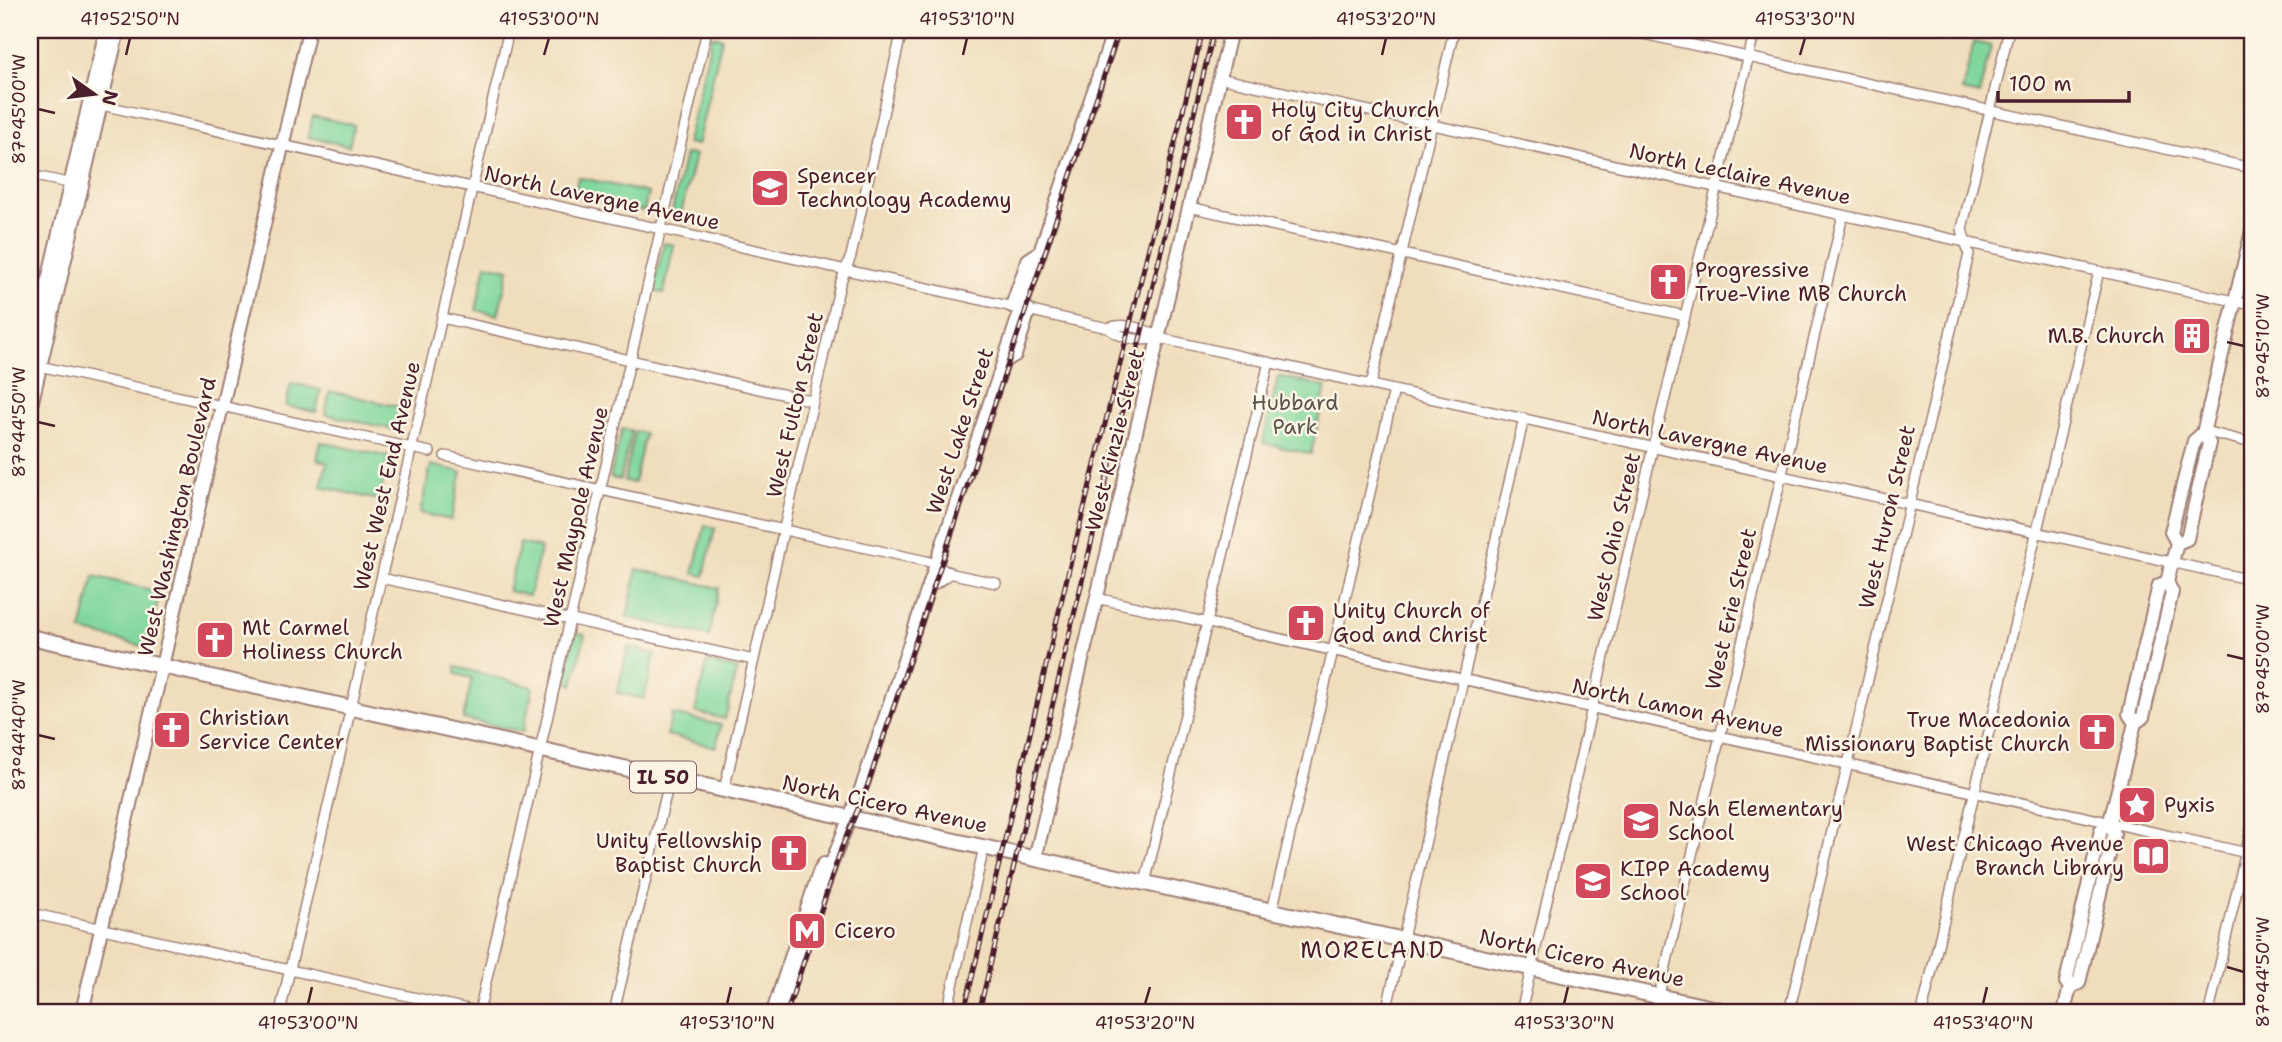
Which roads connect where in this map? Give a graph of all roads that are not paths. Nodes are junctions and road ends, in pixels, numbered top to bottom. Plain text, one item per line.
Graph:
1 (106, 30) edge
2 (118, 30) edge
3 (309, 30) edge
4 (509, 30) edge
5 (707, 30) edge
6 (902, 30) edge
7 (1114, 30) edge
8 (1231, 30) edge
9 (1454, 30) edge
10 (1625, 30) edge
11 (1755, 30) edge
12 (2009, 30) edge
13 (2241, 30) edge
14 (2252, 32) edge
15 (1748, 57) junction
16 (1219, 78) junction
17 (95, 104) junction
18 (1990, 110) junction
19 (1432, 124) junction
20 (283, 145) junction
21 (2252, 168) edge
22 (30, 175) edge
23 (76, 185) junction
24 (472, 187) junction
25 (1717, 187) junction
26 (1189, 208) junction
27 (1843, 215) junction
28 (661, 229) junction
29 (2252, 231) edge
30 (1965, 242) junction
31 (1040, 251) junction
32 (1401, 254) junction
33 (846, 269) junction
34 (2099, 271) junction
35 (2235, 301) junction
36 (2252, 305) edge
37 (1021, 308) junction
38 (1685, 316) junction
39 (442, 318) junction
40 (1159, 338) junction
41 (630, 360) junction
42 (1004, 361) junction
43 (1269, 362) junction
44 (33, 363) edge
45 (1371, 385) junction
46 (1394, 390) junction
47 (813, 401) junction
48 (222, 407) junction
49 (30, 410) edge
50 (1524, 418) junction
51 (2203, 432) junction
52 (2252, 443) edge
53 (1654, 447) junction
54 (411, 449) junction
55 (430, 452) dead end
56 (445, 456) dead end
57 (1780, 475) junction
58 (600, 490) junction
59 (1908, 503) junction
60 (784, 530) junction
61 (2036, 532) junction
62 (2172, 562) junction
63 (936, 564) junction
64 (948, 573) junction
65 (381, 578) junction
66 (2252, 580) edge
67 (996, 583) dead end
68 (929, 586) junction
69 (1096, 598) junction
70 (570, 620) junction
71 (1206, 622) junction
72 (30, 637) edge
73 (1333, 650) junction
74 (754, 660) junction
75 (163, 666) junction
76 (1463, 679) junction
77 (1592, 707) junction
78 (351, 708) junction
79 (1719, 735) junction
80 (540, 749) junction
81 (1847, 764) junction
82 (670, 778) junction
83 (724, 790) junction
84 (1975, 792) junction
85 (853, 818) junction
86 (2110, 821) junction
87 (2252, 825) edge
88 (838, 843) junction
89 (984, 847) junction
90 (2249, 854) edge
91 (1035, 859) junction
92 (1145, 883) junction
93 (1272, 911) junction
94 (30, 913) edge
95 (102, 929) junction
96 (1403, 940) junction
97 (1531, 968) junction
98 (290, 970) junction
99 (1658, 996) junction
100 (82, 1012) edge
101 (280, 1012) edge
102 (479, 1012) edge
103 (614, 1012) edge
104 (773, 1012) edge
105 (781, 1012) edge
106 (790, 1012) edge
107 (947, 1012) edge
108 (1386, 1012) edge
109 (1521, 1012) edge
110 (1655, 1012) edge
111 (1730, 1012) edge
112 (1789, 1012) edge
113 (1922, 1012) edge
114 (2064, 1012) edge
115 (2209, 1012) edge

1 - 17 main road
2 - 17 main road
3 - 20 main road, West Washington Boulevard
4 - 24 street, West West End Avenue
5 - 28 street, West Maypole Avenue
6 - 33 street, West Fulton Street
7 - 31 main road, West Lake Street
8 - 16 main road, West Kinzie Street
9 - 19 street
10 - 15 street
11 - 15 street, West Ohio Street
12 - 18 street, West Huron Street
13 - 14 main road
15 - 18 street
15 - 25 street, West Ohio Street
16 - 19 street, North Leclaire Avenue
16 - 26 main road, West Kinzie Street
17 - 20 street, North Lavergne Avenue
17 - 23 main road
18 - 21 street
18 - 30 street, West Huron Street
19 - 25 street, North Leclaire Avenue
19 - 32 street
20 - 24 street, North Lavergne Avenue
20 - 48 main road, West Washington Boulevard
22 - 23 street
23 - 44 main road
24 - 28 street, North Lavergne Avenue
24 - 39 street, West West End Avenue
25 - 27 street, North Leclaire Avenue
25 - 38 street, West Ohio Street
26 - 32 street
26 - 40 main road, West Kinzie Street
27 - 30 street, North Leclaire Avenue
27 - 57 street, West Erie Street
28 - 33 street, North Lavergne Avenue
28 - 41 street, West Maypole Avenue
29 - 35 main road
30 - 34 street, North Leclaire Avenue
30 - 59 street, West Huron Street
31 - 37 main road, West Lake Street
31 - 37 main road
32 - 38 street
32 - 45 street
33 - 37 street, North Lavergne Avenue
33 - 47 street, West Fulton Street
34 - 35 street, North Leclaire Avenue
34 - 61 street
35 - 36 street, North Leclaire Avenue
35 - 51 main road
37 - 40 street, North Lavergne Avenue
37 - 42 main road, West Lake Street
37 - 42 main road
38 - 53 street, West Ohio Street
39 - 41 street
39 - 54 street, West West End Avenue
40 - 43 street, North Lavergne Avenue
40 - 69 main road, West Kinzie Street
41 - 47 street
41 - 58 street, West Maypole Avenue
42 - 63 main road, West Lake Street
43 - 45 street, North Lavergne Avenue
43 - 71 street
44 - 48 street
44 - 49 main road
45 - 46 street, North Lavergne Avenue
46 - 50 street, North Lavergne Avenue
46 - 73 street
47 - 60 street, West Fulton Street
48 - 54 street
48 - 75 main road, West Washington Boulevard
50 - 53 street, North Lavergne Avenue
50 - 76 street
51 - 52 street
51 - 62 main road
53 - 57 street, North Lavergne Avenue
53 - 77 street, West Ohio Street
54 - 55 street
54 - 65 street, West West End Avenue
56 - 58 street
57 - 59 street, North Lavergne Avenue
57 - 79 street, West Erie Street
58 - 60 street
58 - 70 street, West Maypole Avenue
59 - 61 street, North Lavergne Avenue
59 - 81 street, West Huron Street
60 - 63 street
60 - 74 street, West Fulton Street
61 - 62 street, North Lavergne Avenue
61 - 84 street
62 - 66 street, North Lavergne Avenue
62 - 86 main road
63 - 64 street
63 - 68 main road, West Lake Street
64 - 67 street
64 - 68 main road
65 - 70 street
65 - 78 street, West West End Avenue
68 - 85 main road, West Lake Street
69 - 71 street, North Lamon Avenue
69 - 91 main road, West Kinzie Street
70 - 74 street
70 - 80 street, West Maypole Avenue
71 - 73 street, North Lamon Avenue
71 - 92 street
72 - 75 main road, North Cicero Avenue / IL 50
73 - 76 street, North Lamon Avenue
73 - 93 street
74 - 83 street, West Fulton Street
75 - 78 main road, North Cicero Avenue / IL 50
75 - 95 main road, West Washington Boulevard
76 - 77 street, North Lamon Avenue
76 - 96 street
77 - 79 street, North Lamon Avenue
77 - 97 street, West Ohio Street
78 - 80 main road, North Cicero Avenue / IL 50
78 - 98 street, West West End Avenue
79 - 81 street, North Lamon Avenue
79 - 99 street, West Erie Street
80 - 82 main road, North Cicero Avenue / IL 50
80 - 102 street, West Maypole Avenue
81 - 84 street, North Lamon Avenue
81 - 112 street, West Huron Street
82 - 83 main road, North Cicero Avenue / IL 50
82 - 103 street
83 - 85 main road, North Cicero Avenue / IL 50
84 - 86 street, North Lamon Avenue
84 - 113 street
85 - 88 main road, West Lake Street
85 - 89 main road, North Cicero Avenue / IL 50
85 - 106 main road, West Lake Street
86 - 90 street, North Lamon Avenue
86 - 114 main road
87 - 90 street
88 - 104 main road, West Lake Street
88 - 105 main road, West Lake Street
89 - 91 main road, North Cicero Avenue / IL 50
89 - 107 street
90 - 115 street
91 - 92 main road, North Cicero Avenue / IL 50
92 - 93 main road, North Cicero Avenue / IL 50
93 - 96 main road, North Cicero Avenue / IL 50
94 - 95 street
95 - 98 street
95 - 100 main road, West Washington Boulevard
96 - 97 main road, North Cicero Avenue / IL 50
96 - 108 street
97 - 99 main road, North Cicero Avenue / IL 50
97 - 109 street, West Ohio Street
98 - 101 street, West West End Avenue
98 - 102 street
99 - 110 street, West Erie Street
99 - 111 main road, North Cicero Avenue / IL 50

